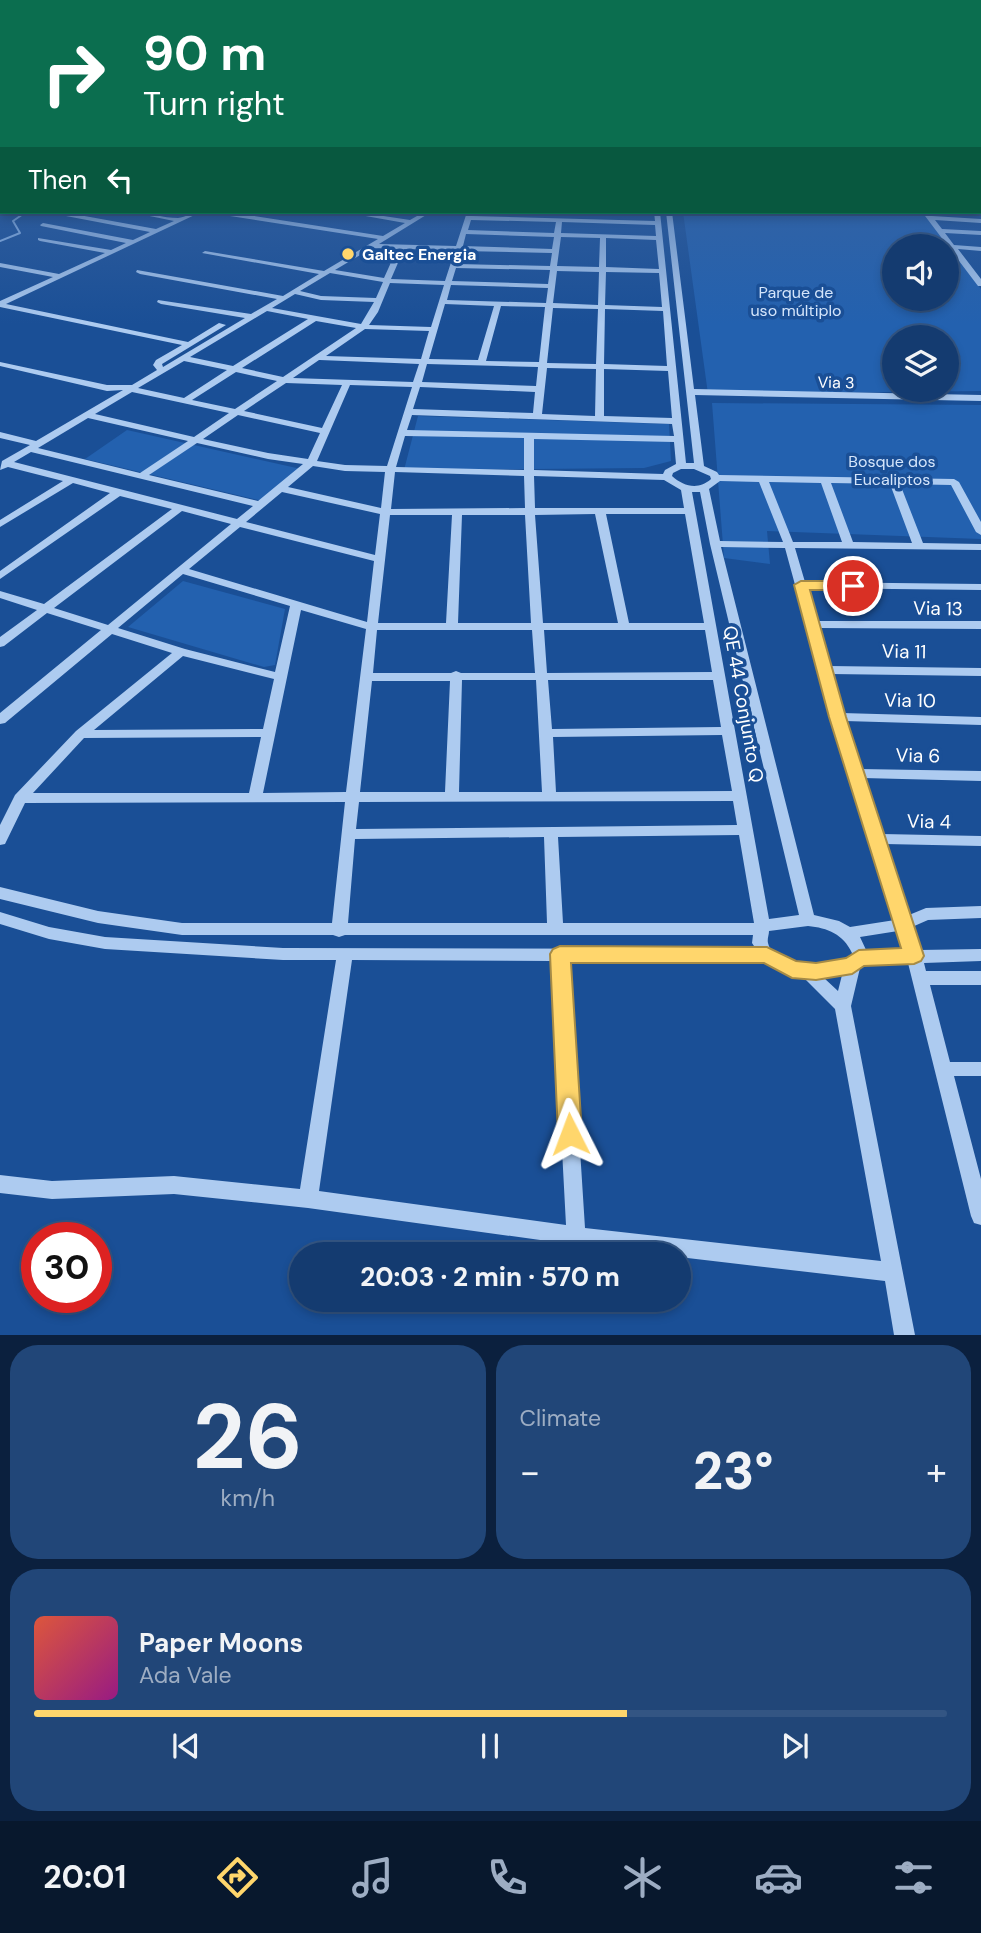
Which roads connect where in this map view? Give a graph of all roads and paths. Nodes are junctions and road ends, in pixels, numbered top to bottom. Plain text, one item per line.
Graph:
1 (145, 214) edge
2 (194, 214) edge
3 (230, 214) edge
4 (359, 214) edge
5 (424, 214) edge
6 (657, 214) edge
7 (669, 214) edge
8 (68, 215) dead end
9 (469, 215) edge
10 (928, 215) edge
11 (56, 219) dead end
12 (181, 220) junction
13 (558, 220) junction
14 (981, 221) edge
15 (410, 222) junction
16 (658, 223) junction
17 (43, 225) dead end
18 (157, 231) junction
19 (940, 231) junction
20 (463, 232) junction
21 (981, 233) edge
22 (942, 234) edge
23 (145, 236) junction
24 (557, 236) junction
25 (603, 237) junction
26 (383, 238) junction
27 (659, 238) junction
28 (40, 239) dead end
29 (133, 242) junction
30 (371, 246) junction
31 (401, 247) junction
32 (959, 247) edge
33 (458, 248) junction
34 (981, 248) edge
35 (554, 251) junction
36 (112, 252) junction
37 (205, 253) dead end
38 (959, 254) edge
39 (0, 265) edge
40 (453, 265) junction
41 (552, 268) junction
42 (601, 270) junction
43 (664, 271) junction
44 (140, 272) dead end
45 (327, 272) junction
46 (977, 273) edge
47 (60, 276) junction
48 (387, 281) junction
49 (448, 283) junction
50 (981, 284) edge
51 (551, 286) junction
52 (294, 292) junction
53 (0, 293) edge
54 (15, 297) junction
55 (285, 298) junction
56 (379, 300) junction
57 (161, 302) dead end
58 (442, 302) junction
59 (0, 304) edge
60 (498, 304) junction
61 (548, 306) junction
62 (602, 307) junction
63 (267, 309) junction
64 (667, 309) junction
65 (238, 316) junction
66 (254, 316) junction
67 (315, 318) junction
68 (363, 327) junction
69 (434, 329) junction
70 (670, 339) junction
71 (683, 340) junction
72 (188, 344) junction
73 (182, 358) junction
74 (320, 358) junction
75 (425, 360) junction
76 (482, 362) junction
77 (0, 363) edge
78 (541, 364) junction
79 (600, 366) junction
80 (672, 369) junction
81 (161, 370) junction
82 (234, 370) junction
83 (285, 380) junction
84 (347, 383) junction
85 (418, 385) junction
86 (107, 388) junction
87 (132, 388) junction
88 (538, 389) junction
89 (691, 392) junction
90 (120, 395) junction
91 (981, 398) edge
92 (185, 401) junction
93 (410, 412) junction
94 (237, 413) junction
95 (86, 415) junction
96 (537, 416) junction
97 (598, 418) junction
98 (677, 421) junction
99 (326, 432) junction
100 (402, 433) junction
101 (0, 435) edge
102 (529, 435) junction
103 (678, 439) junction
104 (194, 440) junction
105 (32, 447) junction
106 (311, 463) junction
107 (3, 465) edge
108 (681, 466) junction
109 (699, 466) junction
110 (390, 471) junction
111 (528, 475) junction
112 (140, 477) junction
113 (667, 478) junction
114 (716, 478) junction
115 (763, 479) junction
116 (72, 480) junction
117 (825, 480) junction
118 (894, 481) junction
119 (686, 488) junction
120 (704, 488) junction
121 (282, 489) junction
122 (120, 491) junction
123 (261, 505) junction
124 (180, 508) junction
125 (690, 511) junction
126 (385, 512) junction
127 (457, 512) junction
128 (528, 512) junction
129 (600, 512) junction
130 (240, 522) junction
131 (0, 524) edge
132 (981, 532) edge
133 (715, 544) junction
134 (789, 544) junction
135 (848, 544) junction
136 (919, 545) junction
137 (981, 547) edge
138 (379, 559) junction
139 (183, 571) junction
140 (0, 576) edge
141 (801, 585) junction
142 (981, 587) edge
143 (0, 594) edge
144 (296, 605) junction
145 (48, 608) junction
146 (811, 624) junction
147 (535, 625) junction
148 (624, 625) junction
149 (981, 625) edge
150 (452, 626) junction
151 (710, 626) junction
152 (371, 627) junction
153 (109, 630) junction
154 (0, 643) edge
155 (181, 652) junction
156 (826, 670) junction
157 (981, 671) edge
158 (456, 676) junction
159 (719, 676) junction
160 (279, 677) junction
161 (366, 677) junction
162 (542, 677) junction
163 (837, 717) junction
164 (0, 720) edge
165 (981, 721) edge
166 (729, 731) junction
167 (268, 733) junction
168 (547, 733) junction
169 (81, 734) junction
170 (854, 773) junction
171 (981, 776) edge
172 (741, 796) junction
173 (255, 797) junction
174 (452, 797) junction
175 (549, 797) junction
176 (20, 798) junction
177 (352, 799) junction
178 (746, 830) junction
179 (551, 831) junction
180 (348, 834) junction
181 (877, 839) junction
182 (0, 840) edge
183 (981, 841) edge
184 (0, 893) edge
185 (981, 912) edge
186 (0, 918) edge
187 (808, 920) junction
188 (904, 924) junction
189 (761, 928) junction
190 (555, 929) junction
191 (284, 931) junction
192 (339, 931) junction
193 (849, 933) junction
194 (284, 954) junction
195 (345, 954) junction
196 (560, 954) junction
197 (767, 955) junction
198 (981, 955) edge
199 (914, 956) junction
200 (855, 962) junction
201 (807, 971) junction
202 (920, 978) junction
203 (981, 978) edge
204 (843, 1006) junction
205 (943, 1069) junction
206 (981, 1069) edge
207 (975, 1171) edge
208 (0, 1184) edge
209 (308, 1199) junction
210 (981, 1216) edge
211 (576, 1236) junction
212 (893, 1272) junction
213 (905, 1335) edge

1 - 12 street
2 - 12 street
3 - 26 street
4 - 15 street
5 - 15 street
6 - 16 street
7 - 71 street
8 - 18 street
9 - 13 street
9 - 20 street
10 - 14 street
10 - 19 street
11 - 23 street
12 - 18 street
13 - 16 street
13 - 24 street
15 - 26 street
16 - 27 street
17 - 29 street
18 - 23 street
19 - 21 street
19 - 22 street
20 - 24 street
20 - 33 street
23 - 29 street
24 - 25 street
24 - 35 street
25 - 27 street
25 - 42 street
26 - 30 street
27 - 43 street
28 - 36 street
29 - 36 street
30 - 31 street
30 - 45 street
31 - 33 street
31 - 48 street
32 - 34 street
33 - 35 street
33 - 40 street
35 - 41 street
36 - 47 street
37 - 45 street
38 - 46 street
39 - 47 street
40 - 41 street
40 - 49 street
41 - 42 street
41 - 51 street
42 - 43 street
42 - 62 street
43 - 64 street
44 - 55 street
45 - 48 street
45 - 52 street
46 - 50 street
47 - 54 street
48 - 49 street
48 - 56 street
49 - 51 street
49 - 58 street
51 - 61 street
52 - 55 street
52 - 56 street
53 - 54 street
54 - 59 street
55 - 63 street
56 - 68 street
57 - 65 street
58 - 60 street
58 - 69 street
59 - 72 street
60 - 61 street
60 - 76 street
61 - 62 street
61 - 78 street
62 - 64 street
62 - 79 street
63 - 66 street
63 - 67 street
64 - 70 street
65 - 66 street
65 - 72 street
66 - 73 street
67 - 68 street
67 - 82 street
68 - 69 street
68 - 74 street
69 - 75 street
70 - 71 street
70 - 80 street
71 - 89 street
72 - 81 street
73 - 81 street
73 - 82 street
74 - 75 street
74 - 83 street
75 - 76 street
75 - 85 street
76 - 78 street
77 - 86 street
78 - 79 street
78 - 88 street
79 - 80 street
79 - 97 street
80 - 98 street
81 - 87 street
82 - 83 street
82 - 92 street
83 - 84 street
83 - 94 street
84 - 85 street
84 - 99 street
85 - 88 street
85 - 93 street
86 - 87 street
86 - 90 street
87 - 90 street
87 - 92 street
88 - 96 street
89 - 91 street, Via 3
89 - 109 street
90 - 95 street
92 - 94 street
93 - 96 street
93 - 100 street
94 - 99 street
94 - 104 street
95 - 104 street
95 - 105 street
96 - 97 street
97 - 98 street
98 - 103 street
99 - 106 street
100 - 102 street
100 - 110 street
101 - 105 street
102 - 103 street
102 - 111 street
103 - 108 street
104 - 106 street
104 - 112 street
105 - 107 street
105 - 112 street
106 - 110 street
106 - 121 street
107 - 116 street
108 - 109 street
108 - 113 street
109 - 114 street
110 - 111 street
110 - 126 street
111 - 113 street
111 - 128 street
112 - 123 street
113 - 119 street
114 - 115 street
114 - 120 street
115 - 117 street
115 - 134 street
116 - 122 street
116 - 131 street
117 - 118 street
117 - 135 street
118 - 132 street
118 - 136 street
119 - 120 street
119 - 125 street, QE 44 Conjunto Q
120 - 133 street, QE 44 Conjunto Q
121 - 123 street
121 - 126 street
122 - 124 street
122 - 140 street
123 - 130 street
124 - 130 street
124 - 145 street
125 - 129 street
125 - 151 street, QE 44 Conjunto Q
126 - 127 street
126 - 138 street
127 - 128 street
127 - 150 street
128 - 129 street
128 - 147 street
129 - 148 street
130 - 138 street
130 - 139 street
133 - 134 street
133 - 187 street, QE 44 Conjunto Q
134 - 135 street
134 - 141 street
135 - 136 street
136 - 137 street
138 - 152 street
139 - 144 street
139 - 153 street
141 - 142 street
141 - 146 street
143 - 145 street
144 - 152 street
144 - 160 street
145 - 153 street
145 - 154 street
146 - 149 street, Via 13
146 - 156 street
147 - 148 street
147 - 150 street
147 - 162 street
148 - 151 street
150 - 152 street
151 - 159 street, QE 44 Conjunto Q
152 - 161 street
153 - 155 street
153 - 164 street
155 - 160 street
155 - 169 street
156 - 157 street, Via 11
156 - 163 street
158 - 161 street
158 - 162 street
158 - 174 street
159 - 162 street
159 - 166 street, QE 44 Conjunto Q
160 - 167 street
161 - 177 street
162 - 168 street
163 - 165 street, Via 10
163 - 170 street
166 - 168 street
166 - 172 street, QE 44 Conjunto Q
167 - 169 street
167 - 173 street
168 - 175 street
169 - 176 street
170 - 171 street, Via 6
170 - 181 street
172 - 175 street
172 - 178 street, QE 44 Conjunto Q
173 - 176 street
173 - 177 street
174 - 175 street
174 - 177 street
176 - 182 street
177 - 180 street
178 - 179 street
178 - 189 street, QE 44 Conjunto Q
179 - 180 street
179 - 190 street
180 - 192 street
181 - 183 street, Via 4
181 - 188 street
184 - 191 street
185 - 188 street
186 - 194 street
187 - 189 street
187 - 193 street
188 - 193 street
188 - 199 street
189 - 190 street
189 - 197 street, QE 44 Conjunto Q
190 - 192 street
191 - 192 street
191 - 194 street
193 - 200 street
194 - 195 street
195 - 196 street
195 - 209 street
196 - 197 street
196 - 211 street
197 - 201 street
198 - 199 street
199 - 200 street
199 - 202 street
200 - 201 street
200 - 204 street
201 - 204 street
202 - 203 street
202 - 205 street
204 - 212 street
205 - 206 street
205 - 207 street
207 - 210 street
208 - 209 street
209 - 211 street
211 - 212 street
212 - 213 street

